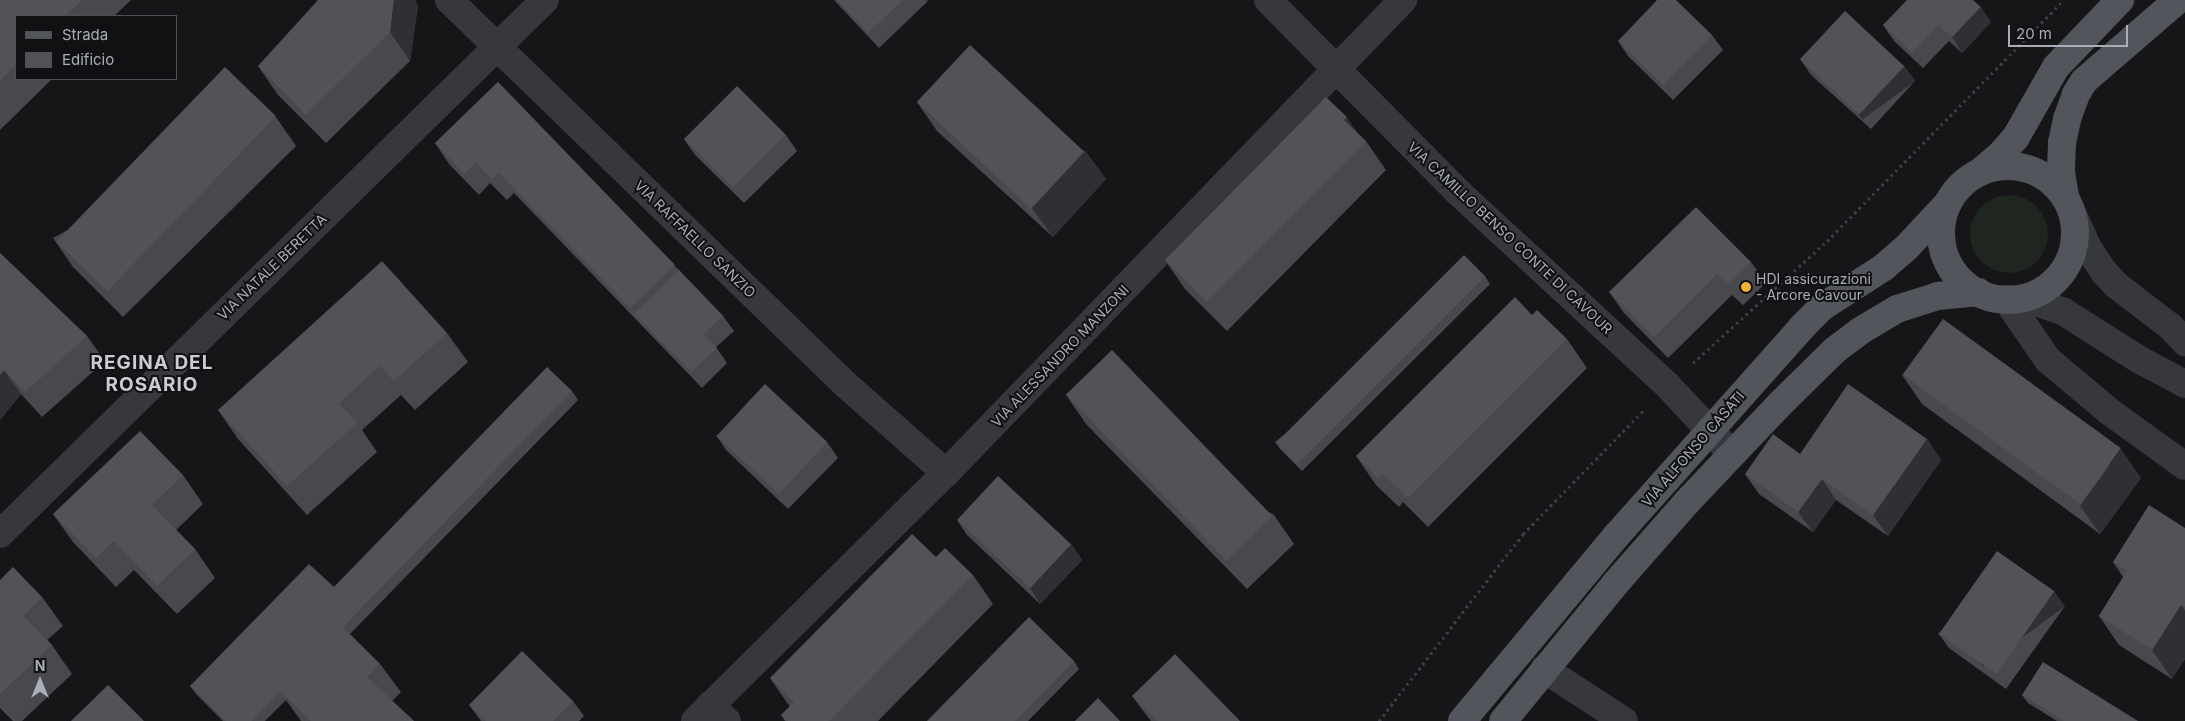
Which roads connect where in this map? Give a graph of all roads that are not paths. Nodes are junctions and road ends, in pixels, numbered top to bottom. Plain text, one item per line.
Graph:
1 (449, 0) edge
2 (545, 0) edge
3 (1268, 0) edge
4 (1403, 0) edge
5 (2120, 0) edge
6 (2178, 0) edge
7 (497, 47) junction
8 (1337, 69) junction
9 (1980, 172) junction
10 (1948, 203) junction
11 (2069, 207) junction
12 (1979, 292) junction
13 (2006, 299) junction
14 (2185, 342) edge
15 (2185, 384) edge
16 (1710, 430) junction
17 (1732, 454) junction
18 (2185, 466) edge
19 (946, 473) junction
20 (0, 534) edge
21 (1544, 669) junction
22 (711, 716) edge
23 (1462, 721) edge
24 (1503, 721) edge
25 (1624, 721) edge

1 - 7 street, VIA RAFFAELLO SANZIO
2 - 7 street, VIA NATALE BERETTA
3 - 8 street, VIA CAMILLO BENSO CONTE DI CAVOUR
4 - 8 street, VIA ALESSANDRO MANZONI
5 - 9 main road
6 - 11 main road
7 - 19 street, VIA RAFFAELLO SANZIO
7 - 20 street, VIA NATALE BERETTA
8 - 16 street, VIA CAMILLO BENSO CONTE DI CAVOUR
8 - 19 street, VIA ALESSANDRO MANZONI
9 - 10 main road
9 - 11 main road
10 - 12 main road
10 - 16 main road, VIA ALFONSO CASATI
11 - 13 main road
11 - 14 street
12 - 13 main road
12 - 17 main road
13 - 15 street
13 - 18 street
16 - 17 street, VIA CAMILLO BENSO CONTE DI CAVOUR
16 - 23 main road, VIA ALFONSO CASATI
17 - 21 main road
19 - 22 street, VIA ALESSANDRO MANZONI
21 - 24 main road
21 - 25 street

